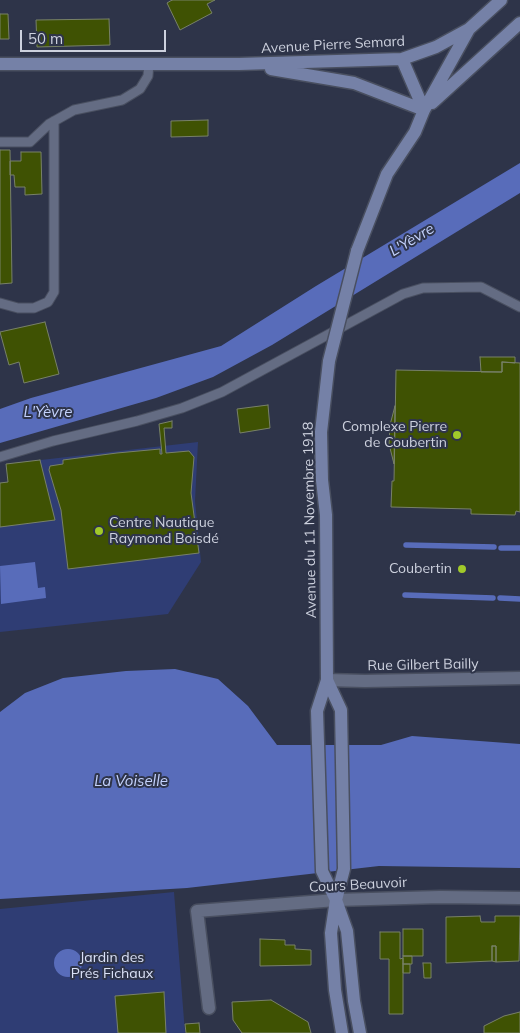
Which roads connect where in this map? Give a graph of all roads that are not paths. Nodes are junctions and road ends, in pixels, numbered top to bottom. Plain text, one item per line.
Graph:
1 (501, 0) edge
2 (520, 23) edge
3 (469, 29) junction
4 (402, 59) junction
5 (149, 63) junction
6 (0, 64) edge
7 (238, 64) junction
8 (424, 110) junction
9 (54, 121) junction
10 (0, 142) edge
11 (0, 303) edge
12 (520, 307) edge
13 (0, 457) edge
14 (520, 678) edge
15 (327, 680) junction
16 (520, 898) edge
17 (336, 900) junction
18 (209, 1008) dead end
19 (342, 1033) edge
20 (360, 1033) edge

1 - 3 main road, Avenue Pierre Semard
2 - 8 main road
3 - 4 main road, Avenue Pierre Semard
3 - 8 main road, Avenue du 11 Novembre 1918
4 - 7 main road, Avenue Pierre Semard
4 - 8 main road
5 - 6 main road, Avenue Pierre Semard
5 - 7 main road, Avenue Pierre Semard
5 - 9 lane
7 - 8 main road, Avenue Pierre Semard
8 - 15 main road, Avenue du 11 Novembre 1918, bridge
9 - 10 lane
9 - 11 lane
12 - 13 lane
14 - 15 street, Rue Gilbert Bailly
15 - 17 main road, Avenue du 11 Novembre 1918
15 - 17 main road, Avenue du 11 Novembre 1918
16 - 17 street, Cours Beauvoir
17 - 18 street, Cours Beauvoir
17 - 19 main road, Avenue du 11 Novembre 1918
17 - 20 main road, Avenue du 11 Novembre 1918

